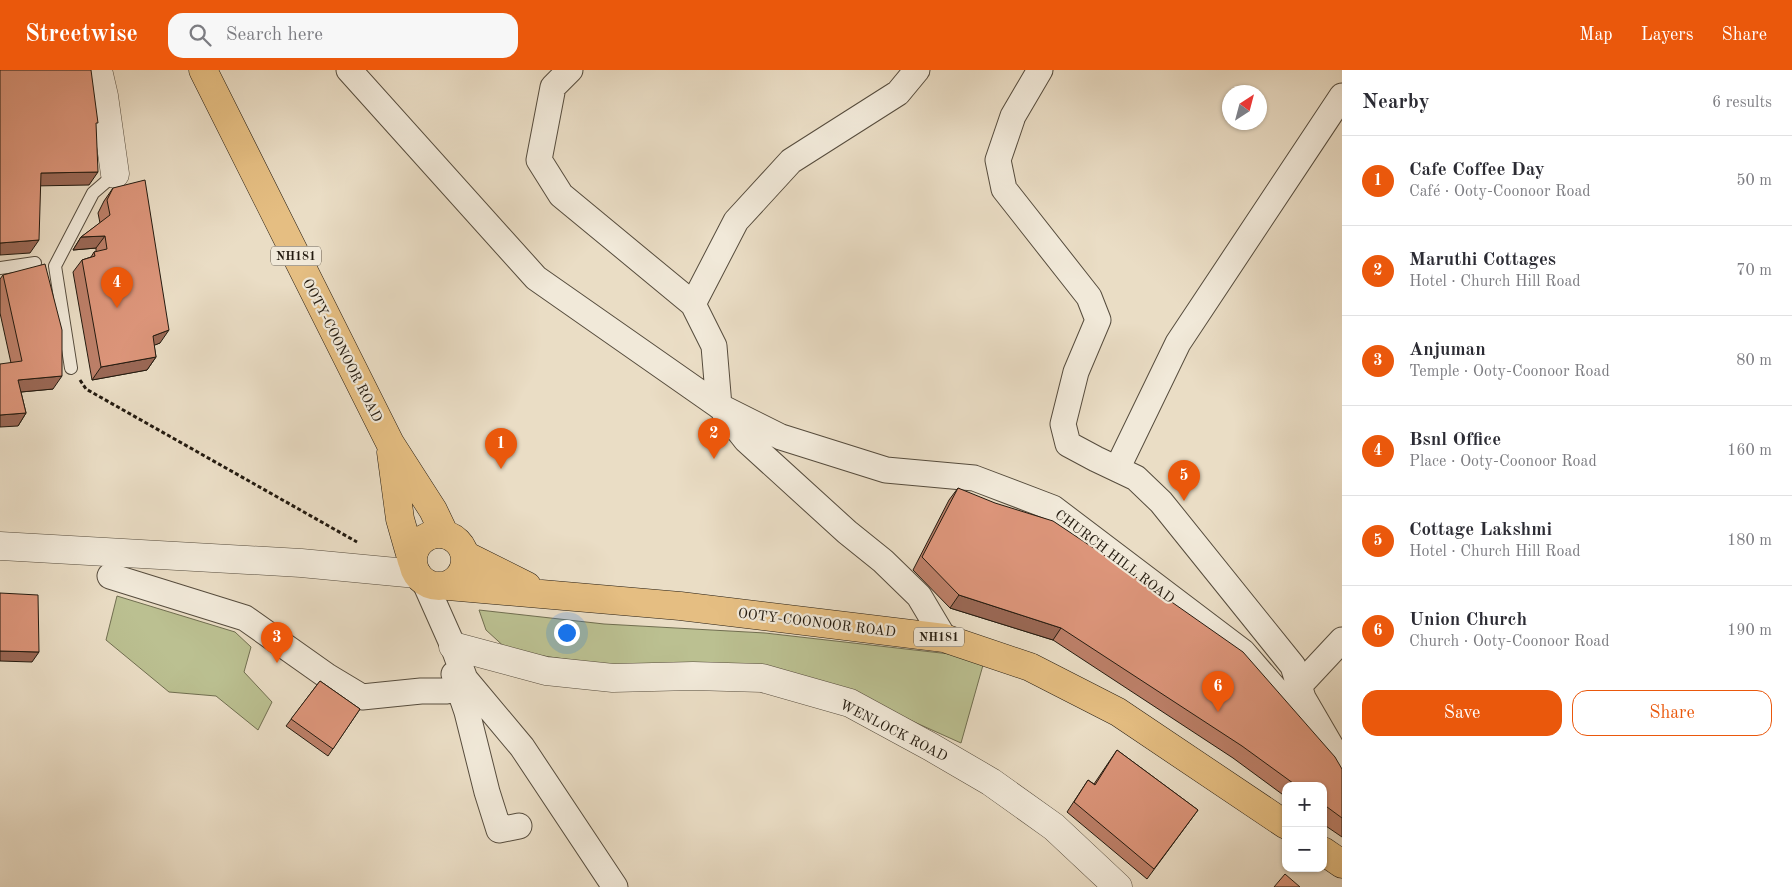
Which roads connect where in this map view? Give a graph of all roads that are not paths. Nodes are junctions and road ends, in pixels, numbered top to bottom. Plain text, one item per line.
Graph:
1 (98, 70) edge
2 (202, 70) edge
3 (349, 70) edge
4 (570, 70) edge
5 (918, 70) edge
6 (1040, 70) edge
7 (1342, 96) edge
8 (115, 174) joint
9 (35, 263) edge
10 (0, 268) edge
11 (693, 304) junction
12 (71, 368) dead end
13 (719, 406) junction
14 (390, 443) junction
15 (1117, 469) junction
16 (444, 533) junction
17 (0, 546) edge
18 (466, 556) junction
19 (110, 576) dead end
20 (426, 576) junction
21 (544, 594) junction
22 (944, 638) junction
23 (1342, 640) edge
24 (454, 646) junction
25 (1299, 686) junction
26 (459, 688) junction
27 (1342, 765) edge
28 (1282, 822) edge
29 (519, 826) dead end
30 (1327, 854) edge
31 (1342, 864) edge
32 (615, 887) edge
33 (1118, 887) edge

1 - 8 street
2 - 14 highway, OOTY-COONOOR ROAD / NH181
3 - 13 street
4 - 11 street
5 - 11 street
6 - 15 street
7 - 15 street
8 - 12 lane
9 - 10 lane
11 - 13 street
13 - 22 street
13 - 27 street, CHURCH HILL ROAD
14 - 16 highway, OOTY-COONOOR ROAD / NH181
14 - 20 highway, OOTY-COONOOR ROAD / NH181
15 - 25 street
16 - 18 highway, NH181
16 - 20 highway
17 - 20 street
18 - 20 highway
18 - 21 highway, NH181
19 - 26 street
20 - 21 highway, OOTY-COONOOR ROAD / NH181
20 - 24 street
21 - 22 highway, OOTY-COONOOR ROAD / NH181
22 - 28 highway, OOTY-COONOOR ROAD / NH181
23 - 25 street
24 - 26 street
24 - 32 street
24 - 33 street, WENLOCK ROAD
25 - 27 street
26 - 29 street
30 - 31 highway

